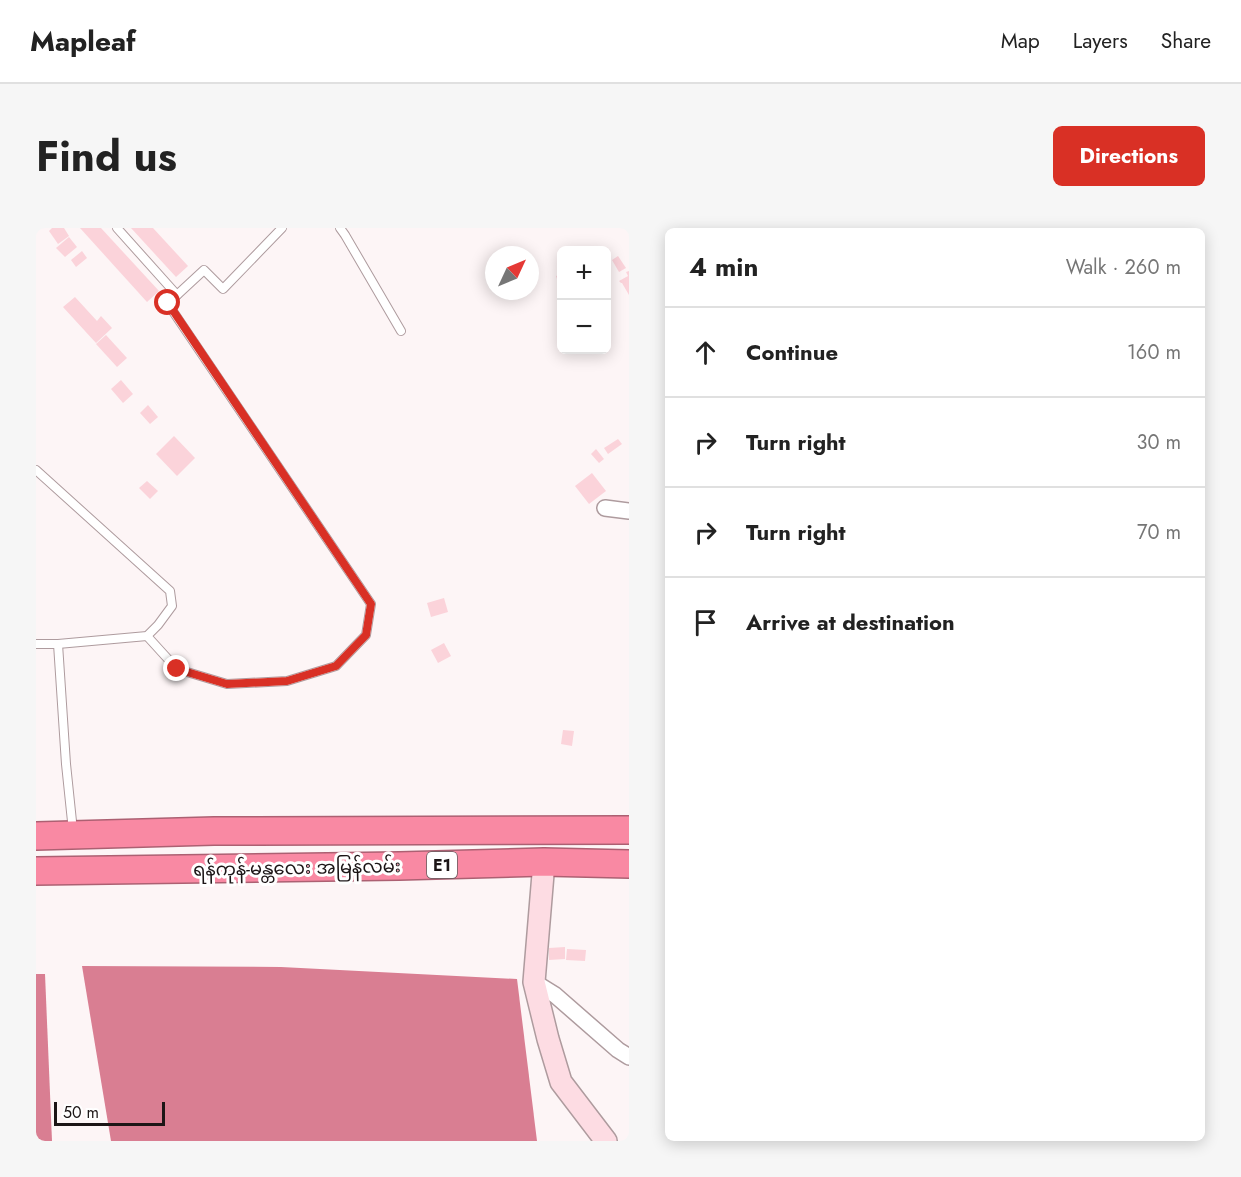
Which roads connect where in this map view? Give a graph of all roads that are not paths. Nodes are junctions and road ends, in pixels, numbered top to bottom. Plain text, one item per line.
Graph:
1 (117, 228) edge
2 (282, 228) edge
3 (340, 228) edge
4 (177, 295) junction
5 (401, 332) dead end
6 (36, 470) edge
7 (605, 508) dead end
8 (629, 511) edge
9 (147, 636) junction
10 (36, 644) edge
11 (58, 644) junction
12 (629, 830) edge
13 (36, 836) edge
14 (74, 836) junction
15 (544, 862) junction
16 (629, 864) edge
17 (36, 872) edge
18 (534, 981) junction
19 (629, 1057) edge
20 (606, 1141) edge

1 - 4 lane
2 - 4 lane
3 - 5 lane
4 - 9 lane
6 - 9 lane
7 - 8 street
9 - 11 lane
10 - 11 lane
11 - 14 lane
12 - 14 highway, ရန်ကုန်-မန္တလေး အမြန်လမ်း / E1
13 - 14 highway, ရန်ကုန်-မန္တလေး အမြန်လမ်း / E1
15 - 16 highway, ရန်ကုန်-မန္တလေး အမြန်လမ်း / E1
15 - 17 highway, ရန်ကုန်-မန္တလေး အမြန်လမ်း / E1
15 - 18 street
18 - 19 street
18 - 20 street

